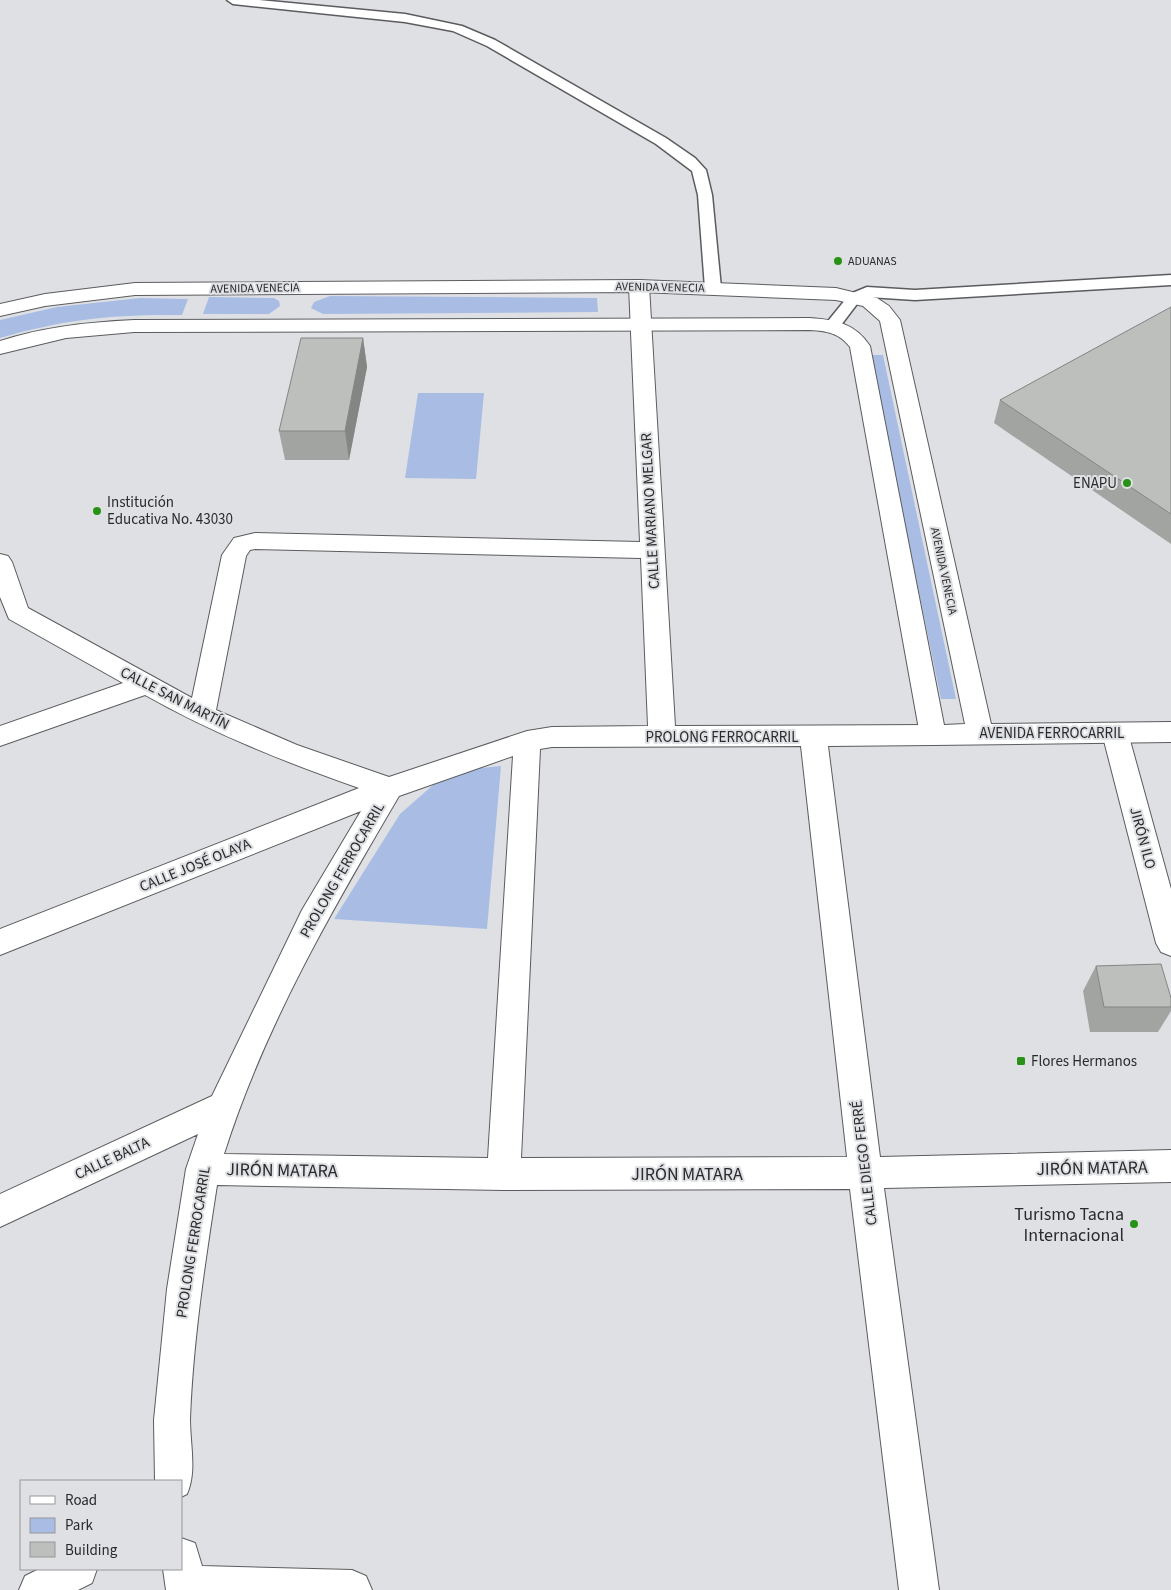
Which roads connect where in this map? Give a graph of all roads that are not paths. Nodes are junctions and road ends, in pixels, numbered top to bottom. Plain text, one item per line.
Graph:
1 (233, 0) edge
2 (1171, 280) edge
3 (639, 286) junction
4 (306, 287) junction
5 (713, 288) junction
6 (855, 297) junction
7 (0, 310) edge
8 (641, 324) junction
9 (300, 325) junction
10 (832, 326) junction
11 (0, 348) edge
12 (652, 550) junction
13 (0, 562) edge
14 (9, 616) edge
15 (146, 685) junction
16 (202, 715) junction
17 (1171, 732) edge
18 (1115, 733) junction
19 (980, 734) junction
20 (933, 735) junction
21 (0, 736) edge
22 (813, 736) junction
23 (662, 737) junction
24 (527, 741) junction
25 (389, 788) junction
26 (0, 942) edge
27 (1171, 943) edge
28 (224, 1106) junction
29 (1171, 1166) edge
30 (203, 1169) junction
31 (865, 1173) junction
32 (504, 1174) junction
33 (0, 1211) edge
34 (174, 1480) edge
35 (76, 1570) edge
36 (184, 1577) edge
37 (39, 1590) edge
38 (352, 1590) edge
39 (919, 1590) edge

1 - 5 lane
2 - 6 lane
3 - 4 street, AVENIDA VENECIA
3 - 5 street, AVENIDA VENECIA
3 - 8 street, CALLE MARIANO MELGAR
4 - 7 street, AVENIDA VENECIA
4 - 9 street
5 - 6 street, AVENIDA VENECIA
6 - 10 lane
6 - 19 street, AVENIDA VENECIA
8 - 9 street
8 - 10 street
8 - 12 street, CALLE MARIANO MELGAR
9 - 11 street
10 - 20 street
12 - 16 street
12 - 23 street, CALLE MARIANO MELGAR
13 - 14 street, CALLE SAN MARTÍN
14 - 15 street, CALLE SAN MARTÍN
15 - 16 street, CALLE SAN MARTÍN
15 - 21 street
16 - 25 street, CALLE SAN MARTÍN
17 - 18 street, AVENIDA FERROCARRIL
18 - 19 street, AVENIDA FERROCARRIL
18 - 27 street, JIRÓN ILO
19 - 20 street, AVENIDA FERROCARRIL
20 - 22 street, PROLONG FERROCARRIL
22 - 23 street, PROLONG FERROCARRIL
22 - 31 street, CALLE DIEGO FERRÉ
23 - 24 street, PROLONG FERROCARRIL
24 - 25 street, PROLONG FERROCARRIL
24 - 32 street
25 - 26 street, CALLE JOSÉ OLAYA
25 - 28 street, PROLONG FERROCARRIL
28 - 30 street, PROLONG FERROCARRIL
28 - 33 street, CALLE BALTA
29 - 31 street, JIRÓN MATARA
30 - 32 street, JIRÓN MATARA
30 - 34 street, PROLONG FERROCARRIL
31 - 32 street, JIRÓN MATARA
31 - 39 street, CALLE DIEGO FERRÉ
35 - 37 street
36 - 38 street

